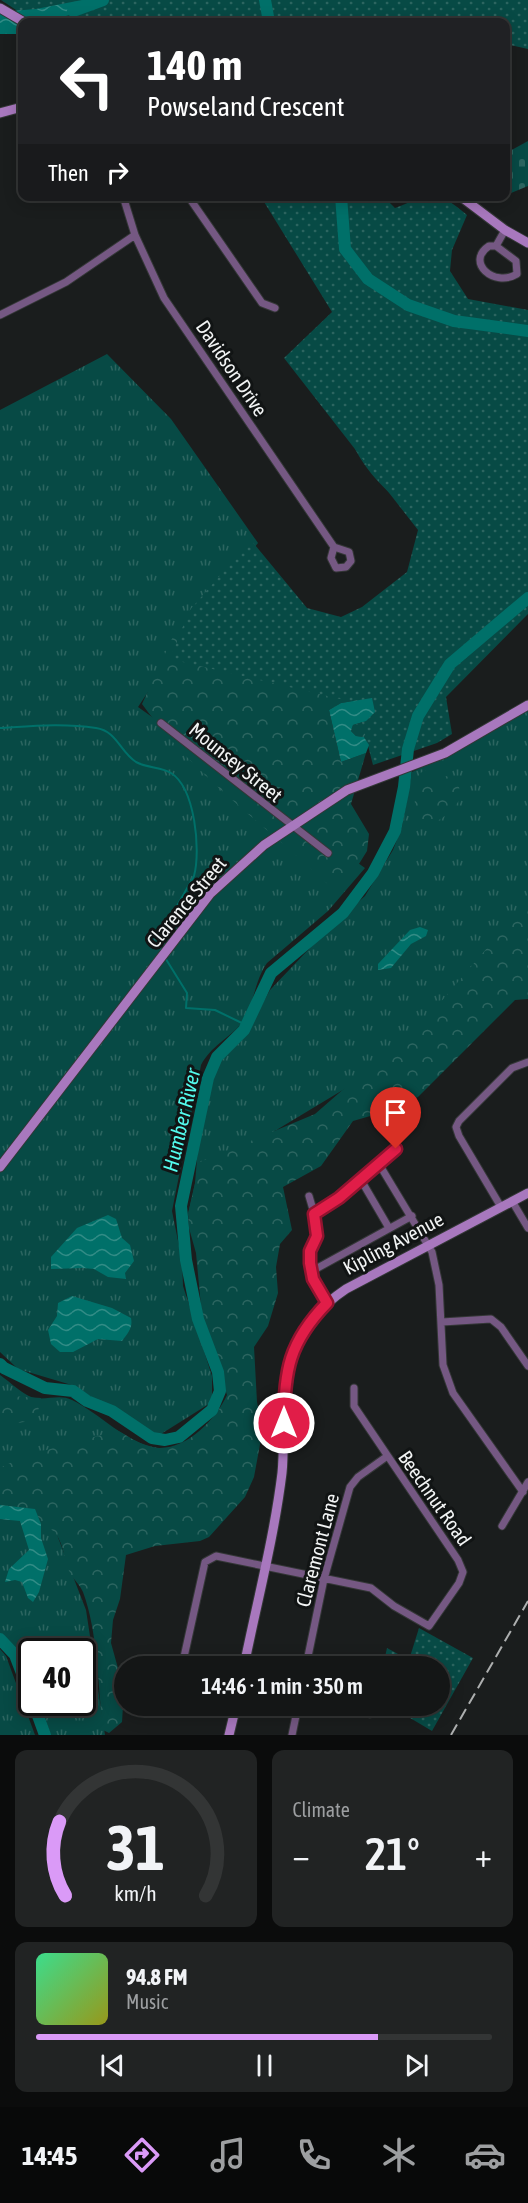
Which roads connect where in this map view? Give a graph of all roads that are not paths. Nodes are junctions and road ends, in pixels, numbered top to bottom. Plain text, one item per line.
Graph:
1 (0, 8) edge
2 (18, 18) edge
3 (18, 107) edge
4 (0, 113) edge
5 (125, 201) edge
6 (191, 201) edge
7 (467, 201) edge
8 (505, 230) junction
9 (135, 235) junction
10 (528, 243) edge
11 (496, 246) junction
12 (275, 308) dead end
13 (0, 315) edge
14 (334, 547) dead end
15 (528, 705) edge
16 (161, 723) dead end
17 (291, 827) junction
18 (328, 853) dead end
19 (528, 1062) edge
20 (396, 1149) dead end
21 (379, 1164) junction
22 (0, 1167) edge
23 (361, 1180) junction
24 (528, 1192) edge
25 (309, 1196) dead end
26 (512, 1201) junction
27 (501, 1207) junction
28 (314, 1214) junction
29 (412, 1216) junction
30 (389, 1228) junction
31 (528, 1228) edge
32 (429, 1244) junction
33 (312, 1271) junction
34 (327, 1303) junction
35 (442, 1322) junction
36 (528, 1366) edge
37 (354, 1388) dead end
38 (386, 1457) junction
39 (528, 1482) edge
40 (523, 1492) junction
41 (502, 1526) dead end
42 (264, 1567) junction
43 (324, 1579) junction
44 (184, 1656) edge
45 (246, 1656) edge
46 (308, 1656) edge
47 (234, 1716) edge
48 (296, 1716) edge
49 (229, 1735) edge
50 (292, 1735) edge

1 - 2 street
3 - 4 street
5 - 9 street, Davidson Drive
6 - 12 street
7 - 8 street
8 - 10 street
8 - 11 street
9 - 13 street
9 - 14 street, Davidson Drive
11 - 11 street
15 - 17 street, Clarence Street
16 - 17 street, Mounsey Street
17 - 18 street, Mounsey Street
17 - 22 street, Clarence Street
19 - 27 street
20 - 21 street
21 - 23 street
21 - 29 street
23 - 28 street
23 - 30 street
24 - 26 street, Kipling Avenue
25 - 28 street
26 - 27 street, Kipling Avenue
26 - 31 street
27 - 32 street, Kipling Avenue
28 - 33 street
29 - 30 street
29 - 32 street
30 - 33 street
32 - 34 street, Kipling Avenue
32 - 35 street
33 - 34 street
34 - 42 street, Kipling Avenue
35 - 36 street
35 - 40 street
37 - 38 street, Beechnut Road
38 - 43 street, Claremont Lane
38 - 43 street, Beechnut Road
39 - 40 street
40 - 41 street
42 - 43 street, Beechnut Road
42 - 44 street, Beechnut Road
42 - 45 street, Kipling Avenue
43 - 46 street, Claremont Lane
47 - 49 street
48 - 50 street

